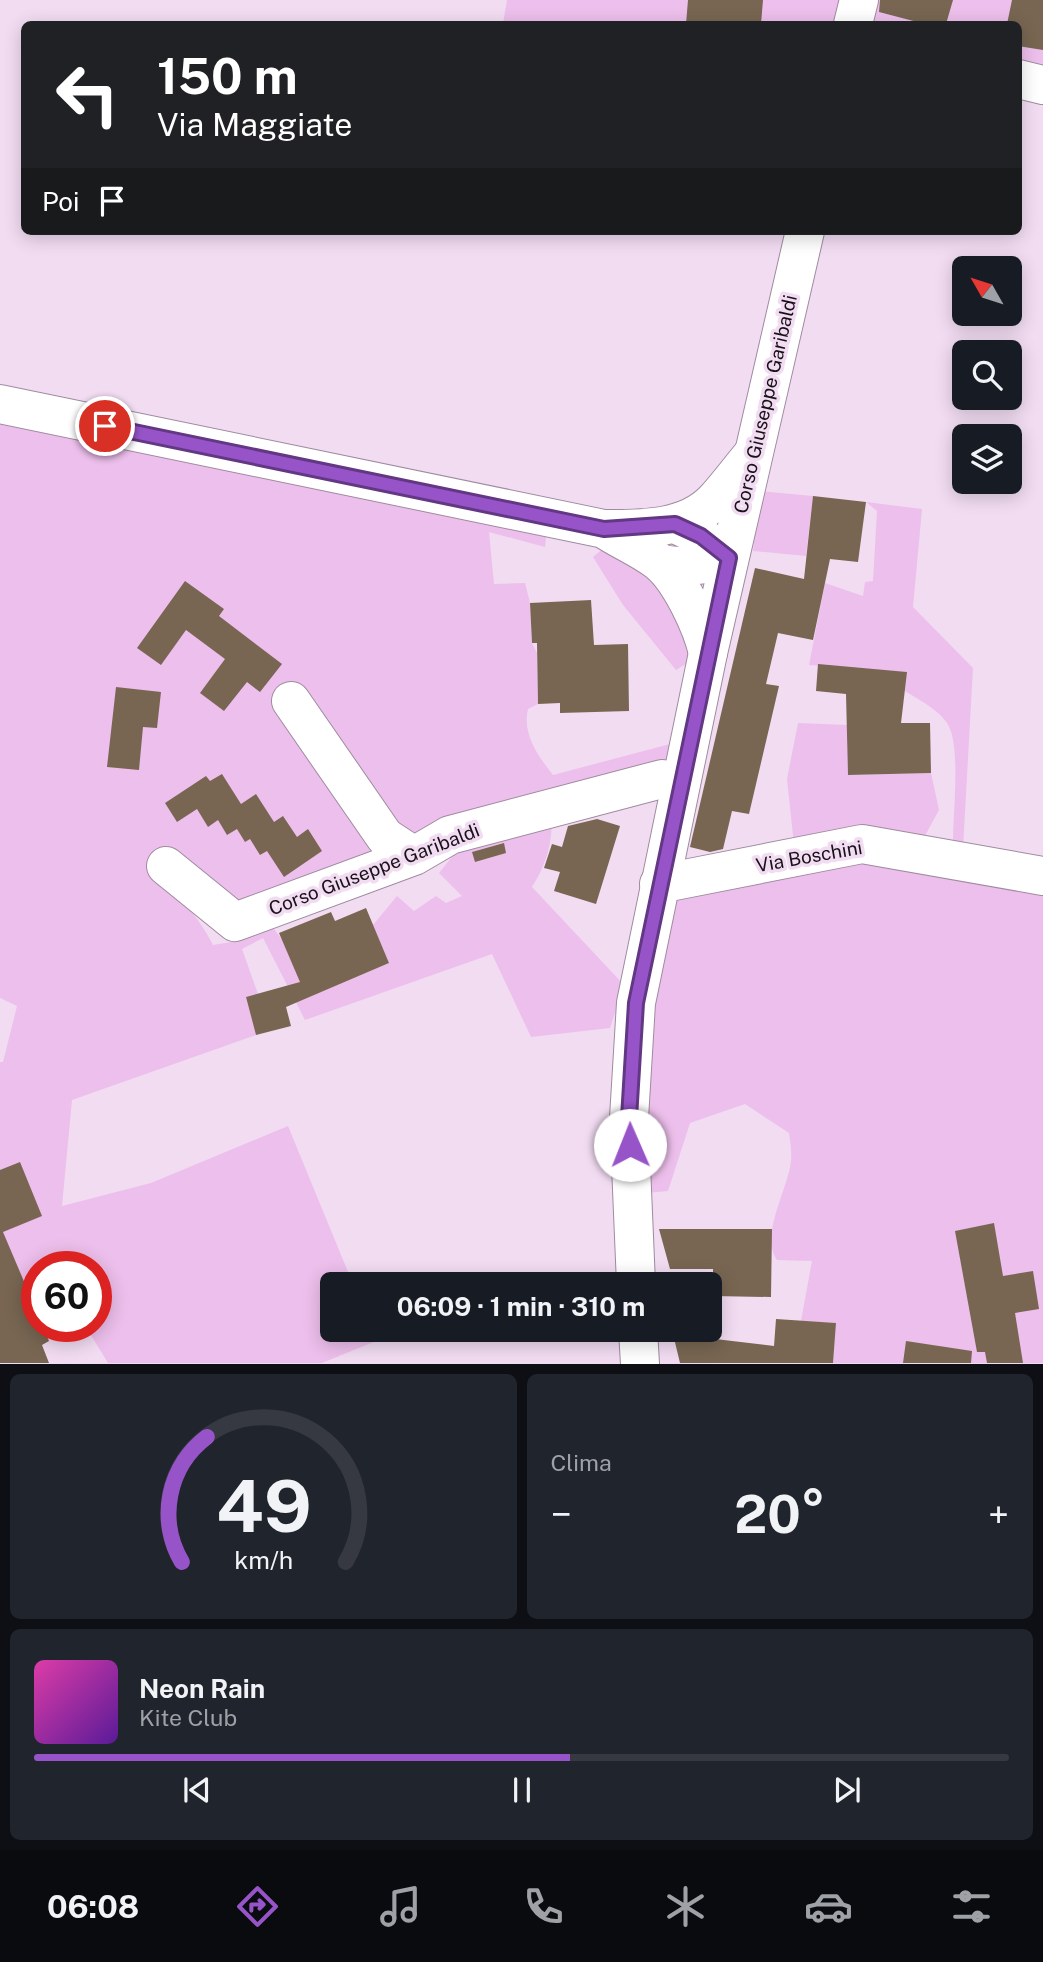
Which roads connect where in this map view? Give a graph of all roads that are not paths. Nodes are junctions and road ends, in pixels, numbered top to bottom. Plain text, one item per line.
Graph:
1 (859, 0) edge
2 (854, 21) edge
3 (1022, 80) edge
4 (1043, 85) edge
5 (804, 235) edge
6 (0, 404) edge
7 (753, 454) junction
8 (675, 524) junction
9 (604, 529) junction
10 (729, 558) junction
11 (661, 564) junction
12 (708, 653) junction
13 (290, 701) dead end
14 (681, 782) junction
15 (414, 856) junction
16 (166, 866) dead end
17 (1043, 876) edge
18 (659, 884) junction
19 (635, 1272) edge

1 - 2 street
3 - 4 street
5 - 7 street, Corso Giuseppe Garibaldi
6 - 9 street
7 - 8 street
7 - 10 street, Corso Giuseppe Garibaldi
8 - 9 street
8 - 10 street
9 - 11 street
10 - 11 street
10 - 12 street, Corso Giuseppe Garibaldi
11 - 12 street
12 - 14 street, Corso Giuseppe Garibaldi
13 - 15 street
14 - 15 street, Corso Giuseppe Garibaldi
14 - 18 street, Corso Giuseppe Garibaldi
15 - 16 street, Corso Giuseppe Garibaldi
17 - 18 street, Via Boschini
18 - 19 street, Corso Giuseppe Garibaldi

